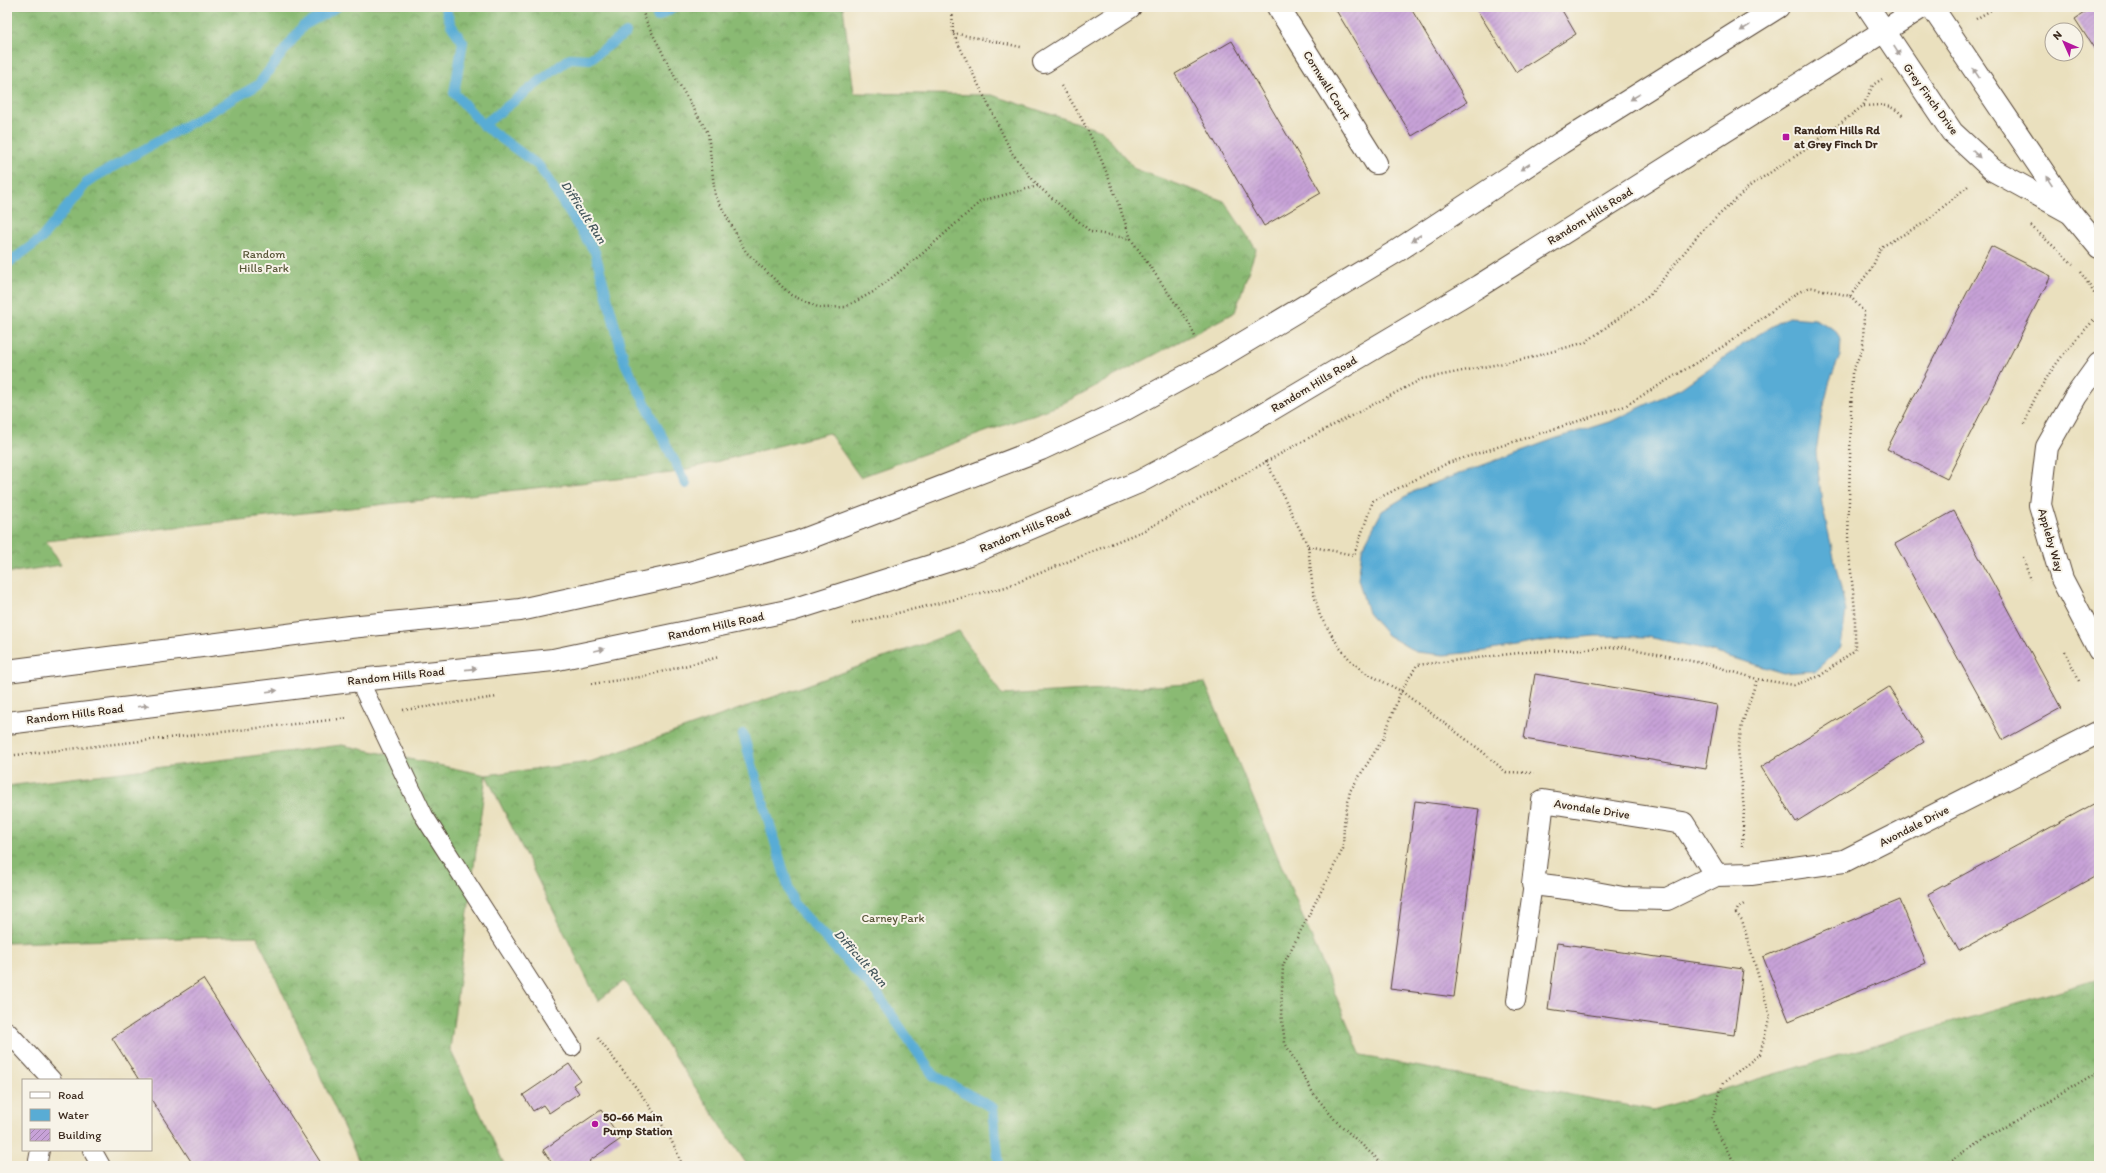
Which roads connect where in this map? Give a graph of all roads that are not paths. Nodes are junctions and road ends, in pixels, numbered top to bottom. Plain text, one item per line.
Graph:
1 (1130, 7) edge
2 (1278, 7) edge
3 (1778, 7) edge
4 (1868, 7) edge
5 (1922, 7) edge
6 (1932, 7) edge
7 (1884, 31) junction
8 (1044, 62) road end
9 (1376, 163) dead end
10 (2072, 213) junction
11 (2099, 248) edge
12 (2099, 364) edge
13 (2099, 650) edge
14 (7, 671) edge
15 (359, 680) junction
16 (7, 723) edge
17 (2099, 732) edge
18 (1716, 875) junction
19 (1533, 884) junction
20 (1516, 1001) dead end
21 (7, 1031) edge
22 (572, 1047) dead end
23 (51, 1079) edge
24 (40, 1151) edge
25 (93, 1151) edge
26 (37, 1166) edge
27 (101, 1166) edge

1 - 8 street
2 - 9 street, Cornwall Court
3 -> 14 street
4 - 7 street, Grey Finch Drive
5 - 7 street, Random Hills Road
10 -> 6 street, Grey Finch Drive
7 -> 10 street, Grey Finch Drive
15 -> 7 street, Random Hills Road
10 - 11 street, Grey Finch Drive
12 - 13 street, Appleby Way
16 -> 15 street, Random Hills Road
15 - 22 lane
17 - 18 street, Avondale Drive
18 - 19 street, Avondale Drive
18 - 19 street, Avondale Drive
19 - 20 lane
21 - 23 lane
24 - 26 lane
25 - 27 lane

